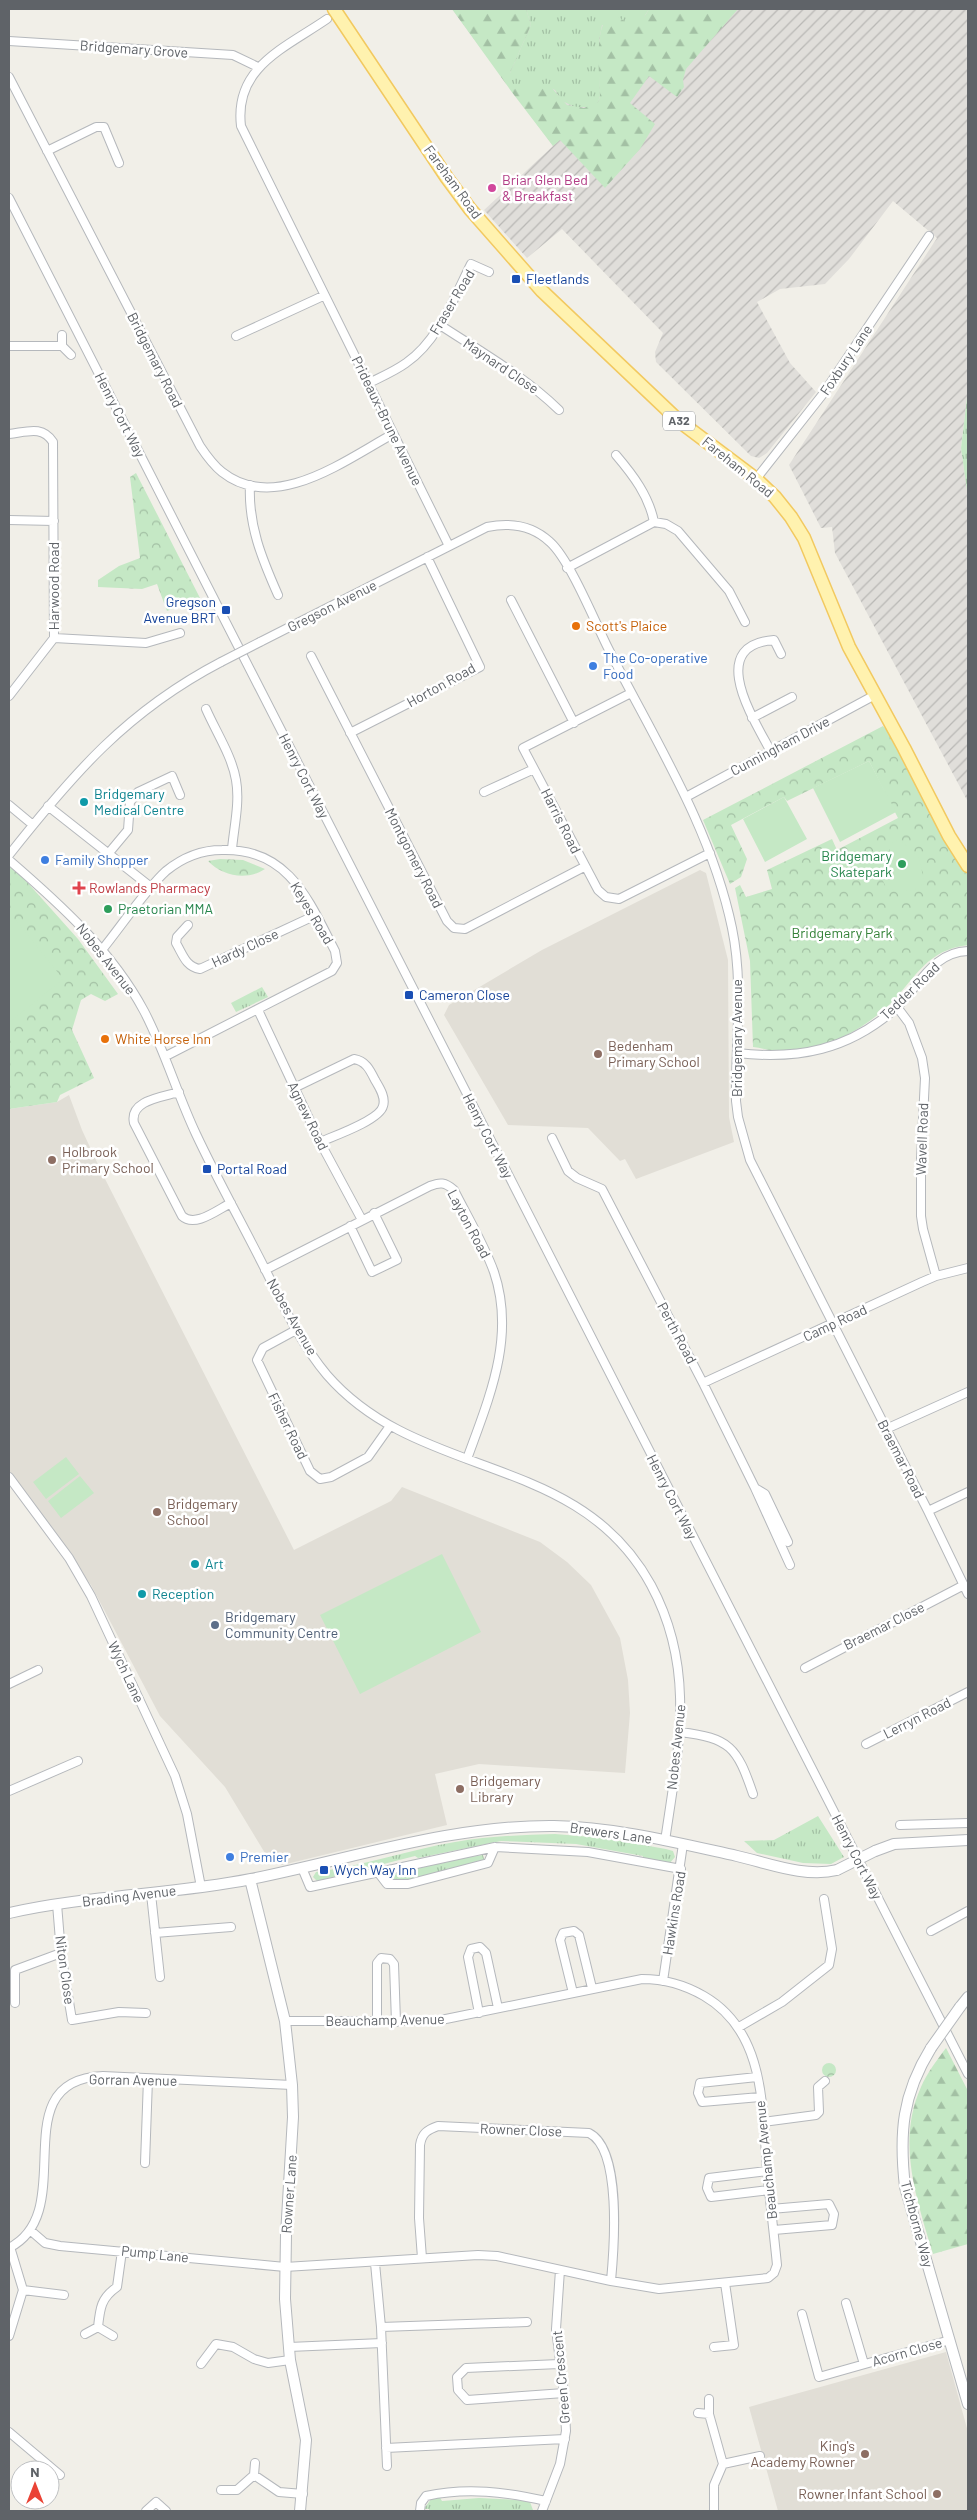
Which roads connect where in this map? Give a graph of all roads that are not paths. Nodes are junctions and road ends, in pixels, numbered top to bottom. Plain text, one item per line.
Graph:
1 (330, 14) edge
2 (9, 41) edge
3 (258, 66) junction
4 (9, 78) edge
5 (47, 151) junction
6 (119, 163) dead end
7 (9, 198) edge
8 (929, 236) dead end
9 (489, 272) dead end
10 (323, 296) junction
11 (440, 326) junction
12 (62, 335) dead end
13 (236, 336) dead end
14 (9, 346) edge
15 (62, 346) junction
16 (71, 356) dead end
17 (369, 383) junction
18 (559, 410) dead end
19 (9, 434) edge
20 (393, 434) junction
21 (616, 455) dead end
22 (756, 479) junction
23 (250, 485) junction
24 (9, 520) edge
25 (54, 520) junction
26 (654, 522) junction
27 (448, 546) junction
28 (427, 557) junction
29 (567, 568) junction
30 (278, 595) dead end
31 (511, 600) dead end
32 (745, 622) dead end
33 (180, 633) dead end
34 (54, 638) junction
35 (781, 654) dead end
36 (311, 656) dead end
37 (631, 693) junction
38 (875, 695) junction
39 (9, 696) edge
40 (792, 697) dead end
41 (206, 709) dead end
42 (752, 718) junction
43 (574, 723) junction
44 (350, 733) junction
45 (770, 750) junction
46 (534, 769) junction
47 (484, 792) dead end
48 (180, 795) dead end
49 (686, 797) junction
50 (9, 805) edge
51 (48, 806) junction
52 (33, 825) junction
53 (232, 849) junction
54 (710, 853) junction
55 (108, 854) junction
56 (9, 855) edge
57 (9, 860) edge
58 (968, 866) edge
59 (584, 867) junction
60 (152, 888) junction
61 (316, 915) junction
62 (188, 925) dead end
63 (101, 951) junction
64 (968, 951) edge
65 (897, 1007) junction
66 (258, 1010) junction
67 (737, 1053) junction
68 (166, 1056) junction
69 (294, 1088) junction
70 (179, 1092) junction
71 (552, 1138) dead end
72 (320, 1142) junction
73 (231, 1203) junction
74 (374, 1213) junction
75 (362, 1220) junction
76 (350, 1226) junction
77 (968, 1268) edge
78 (265, 1270) junction
79 (936, 1276) junction
80 (833, 1324) junction
81 (296, 1330) junction
82 (703, 1383) junction
83 (968, 1392) edge
84 (390, 1426) junction
85 (886, 1429) junction
86 (467, 1459) junction
87 (9, 1477) edge
88 (755, 1488) junction
89 (968, 1492) edge
90 (928, 1511) junction
91 (788, 1542) dead end
92 (790, 1565) dead end
93 (964, 1585) junction
94 (968, 1594) edge
95 (805, 1668) dead end
96 (38, 1670) dead end
97 (9, 1684) edge
98 (968, 1692) edge
99 (680, 1732) junction
100 (866, 1744) dead end
101 (78, 1761) dead end
102 (9, 1791) edge
103 (752, 1794) dead end
104 (968, 1823) edge
105 (900, 1826) dead end
106 (968, 1840) edge
107 (665, 1841) junction
108 (683, 1844) junction
109 (495, 1847) junction
110 (302, 1868) junction
111 (681, 1869) junction
112 (377, 1871) junction
113 (250, 1879) junction
114 (201, 1887) junction
115 (151, 1894) junction
116 (824, 1899) dead end
117 (57, 1904) junction
118 (9, 1910) edge
119 (968, 1911) edge
120 (231, 1927) dead end
121 (931, 1931) dead end
122 (154, 1933) junction
123 (61, 1953) junction
124 (160, 1977) dead end
125 (663, 1980) junction
126 (592, 1988) junction
127 (573, 1993) junction
128 (968, 1997) edge
129 (15, 2003) dead end
130 (498, 2008) junction
131 (146, 2013) dead end
132 (479, 2013) junction
133 (285, 2021) junction
134 (377, 2021) junction
135 (396, 2022) junction
136 (739, 2027) junction
137 (968, 2074) edge
138 (758, 2076) junction
139 (148, 2079) junction
140 (825, 2081) dead end
141 (292, 2085) junction
142 (760, 2097) junction
143 (763, 2122) junction
144 (145, 2163) dead end
145 (767, 2171) junction
146 (769, 2190) junction
147 (772, 2209) junction
148 (30, 2230) junction
149 (774, 2230) junction
150 (10, 2248) edge
151 (122, 2251) junction
152 (422, 2258) junction
153 (376, 2263) junction
154 (284, 2267) junction
155 (560, 2270) junction
156 (611, 2282) junction
157 (725, 2283) junction
158 (23, 2290) junction
159 (64, 2295) dead end
160 (846, 2303) dead end
161 (802, 2314) dead end
162 (527, 2322) dead end
163 (98, 2327) junction
164 (381, 2328) junction
165 (85, 2334) dead end
166 (9, 2336) edge
167 (113, 2336) dead end
168 (950, 2340) junction
169 (382, 2343) junction
170 (714, 2346) dead end
171 (289, 2347) junction
172 (290, 2360) junction
173 (201, 2364) dead end
174 (559, 2364) junction
175 (864, 2364) junction
176 (564, 2393) junction
177 (709, 2399) dead end
178 (968, 2404) edge
179 (698, 2413) dead end
180 (709, 2414) junction
181 (9, 2432) edge
182 (565, 2439) junction
183 (386, 2448) junction
184 (760, 2456) dead end
185 (42, 2460) edge
186 (255, 2463) dead end
187 (723, 2464) junction
188 (387, 2466) dead end
189 (254, 2475) junction
190 (221, 2490) dead end
191 (302, 2494) junction
192 (546, 2501) junction
193 (146, 2511) edge
194 (166, 2511) edge
195 (300, 2511) edge
196 (420, 2511) edge
197 (542, 2511) edge
198 (714, 2511) edge

1 - 3 street
1 - 22 main road, Fareham Road / A32
2 - 3 street, Bridgemary Grove
3 - 10 street, Prideaux-Brune Avenue
4 - 5 street, Bridgemary Road
5 - 6 street
5 - 23 street, Bridgemary Road
7 - 137 street, Henry Cort Way
8 - 22 street, Foxbury Lane
9 - 11 street, Fraser Road
10 - 13 street
10 - 17 street, Prideaux-Brune Avenue
11 - 17 street, Fraser Road
11 - 18 street, Maynard Close
12 - 15 street
14 - 15 street
15 - 16 street
17 - 20 street, Prideaux-Brune Avenue
19 - 25 street, Harwood Road
20 - 23 street, Bridgemary Road
20 - 27 street, Prideaux-Brune Avenue
21 - 26 street
22 - 38 main road, Fareham Road / A32
23 - 30 street
24 - 25 street
25 - 34 street, Harwood Road
26 - 29 street
26 - 32 street
27 - 28 street, Gregson Avenue
27 - 29 street, Gregson Avenue
28 - 44 street, Horton Road
28 - 51 street, Gregson Avenue, bridge
29 - 37 street, Gregson Avenue
31 - 43 street
33 - 34 street
34 - 39 street, Harwood Road
35 - 42 street
36 - 44 street, Montgomery Road
37 - 43 street, Harris Road
37 - 49 street, Bridgemary Avenue
38 - 45 street, Cunningham Drive
38 - 58 main road, Fareham Road / A32
40 - 42 street
41 - 53 street
42 - 45 street
43 - 46 street, Harris Road
44 - 59 street, Montgomery Road
45 - 49 street, Cunningham Drive
46 - 47 street
46 - 59 street, Harris Road
48 - 55 street
49 - 54 street, Bridgemary Avenue
50 - 52 street
51 - 52 street, Gregson Avenue
51 - 55 street
52 - 56 street, Gregson Avenue
53 - 60 street, Keyes Road
53 - 61 street, Keyes Road
54 - 59 street, Harris Road
54 - 67 street, Bridgemary Avenue
55 - 60 street
57 - 63 street, Nobes Avenue
60 - 63 street, Keyes Road
61 - 62 street, Hardy Close
61 - 66 street, Keyes Road
63 - 68 street, Nobes Avenue
64 - 65 street, Tedder Road
65 - 67 street, Tedder Road
65 - 79 street, Wavell Road
66 - 68 street, Keyes Road
66 - 69 street, Agnew Road
67 - 80 street, Bridgemary Avenue
68 - 70 street, Nobes Avenue
69 - 72 street, Agnew Road
69 - 72 street
70 - 73 street, Nobes Avenue
70 - 73 street
71 - 82 street, Perth Road
72 - 75 street, Agnew Road
73 - 78 street, Nobes Avenue
74 - 75 street, Layton Road
74 - 76 street
74 - 86 street, Layton Road
75 - 76 street, Layton Road
76 - 78 street, Layton Road
77 - 79 street, Camp Road
78 - 81 street, Nobes Avenue
79 - 80 street, Camp Road
80 - 82 street, Camp Road
80 - 85 street, Braemar Road
81 - 84 street, Nobes Avenue
81 - 84 street, Fisher Road
82 - 88 street, Perth Road
83 - 85 street
84 - 86 street, Nobes Avenue
85 - 90 street, Braemar Road
86 - 99 street, Nobes Avenue
87 - 114 street, Wych Lane
88 - 91 street, Perth Road
88 - 92 street
89 - 90 street
90 - 93 street, Braemar Road
93 - 94 street, Braemar Road
93 - 95 street, Braemar Close
96 - 97 street
98 - 100 street, Lerryn Road
99 - 103 street
99 - 107 street, Nobes Avenue
101 - 102 street
104 - 105 street
106 - 108 street, Brewers Lane, bridge
107 - 108 street, Brewers Lane
107 - 110 street, Brewers Lane
108 - 111 street, Hawkins Road
109 - 111 street
109 - 112 street
109 - 112 street
110 - 112 street
110 - 113 street, Brewers Lane
111 - 125 street, Hawkins Road
113 - 114 street, Brading Avenue
113 - 133 street, Rowner Lane
114 - 115 street, Brading Avenue
115 - 117 street, Brading Avenue
115 - 122 street
116 - 136 street
117 - 118 street, Brading Avenue
117 - 123 street, Niton Close
119 - 121 street
120 - 122 street
122 - 124 street
123 - 129 street
123 - 131 street, Niton Close
125 - 126 street, Beauchamp Avenue
125 - 136 street, Beauchamp Avenue
126 - 127 street, Beauchamp Avenue
126 - 127 street
127 - 130 street, Beauchamp Avenue
128 - 168 street, Tichborne Way, bridge
130 - 132 street, Beauchamp Avenue
130 - 132 street
132 - 135 street, Beauchamp Avenue
133 - 134 street, Beauchamp Avenue
133 - 141 street, Rowner Lane
134 - 135 street, Beauchamp Avenue
134 - 135 street
136 - 138 street, Beauchamp Avenue
138 - 142 street, Beauchamp Avenue
138 - 142 street
139 - 141 street, Gorran Avenue
139 - 144 street
139 - 148 street, Gorran Avenue
140 - 143 street
141 - 154 street, Rowner Lane
142 - 143 street, Beauchamp Avenue
143 - 145 street, Beauchamp Avenue
145 - 146 street, Beauchamp Avenue
145 - 146 street
146 - 147 street, Beauchamp Avenue
147 - 149 street, Beauchamp Avenue
147 - 149 street
148 - 150 street, Gorran Avenue
148 - 151 street, Pump Lane
149 - 157 street, Beauchamp Avenue
150 - 158 street
151 - 154 street, Pump Lane
151 - 163 street
152 - 153 street, Beauchamp Avenue
152 - 155 street, Beauchamp Avenue
152 - 156 street, Rowner Close
153 - 154 street, Beauchamp Avenue
153 - 164 street
154 - 171 street, Rowner Lane
155 - 156 street, Beauchamp Avenue
155 - 174 street, Green Crescent
156 - 157 street, Beauchamp Avenue
157 - 170 street
158 - 159 street
158 - 166 street
160 - 175 street, Acorn Close
161 - 175 street, Acorn Close
162 - 164 street
163 - 165 street
163 - 167 street
164 - 169 street
168 - 175 street, Acorn Close
168 - 178 street, Tichborne Way
169 - 171 street
169 - 183 street
171 - 172 street, Rowner Lane
172 - 173 street
172 - 191 street, Rowner Lane
174 - 176 street, Green Crescent
174 - 176 street
176 - 182 street, Green Crescent
177 - 180 street
179 - 180 street
180 - 187 street
181 - 185 street
182 - 183 street
182 - 192 street, Green Crescent
183 - 188 street
184 - 187 street
186 - 189 street
187 - 198 street
189 - 190 street
189 - 191 street
191 - 195 street, Rowner Lane
192 - 196 street
192 - 197 street, Green Crescent
193 - 194 street

